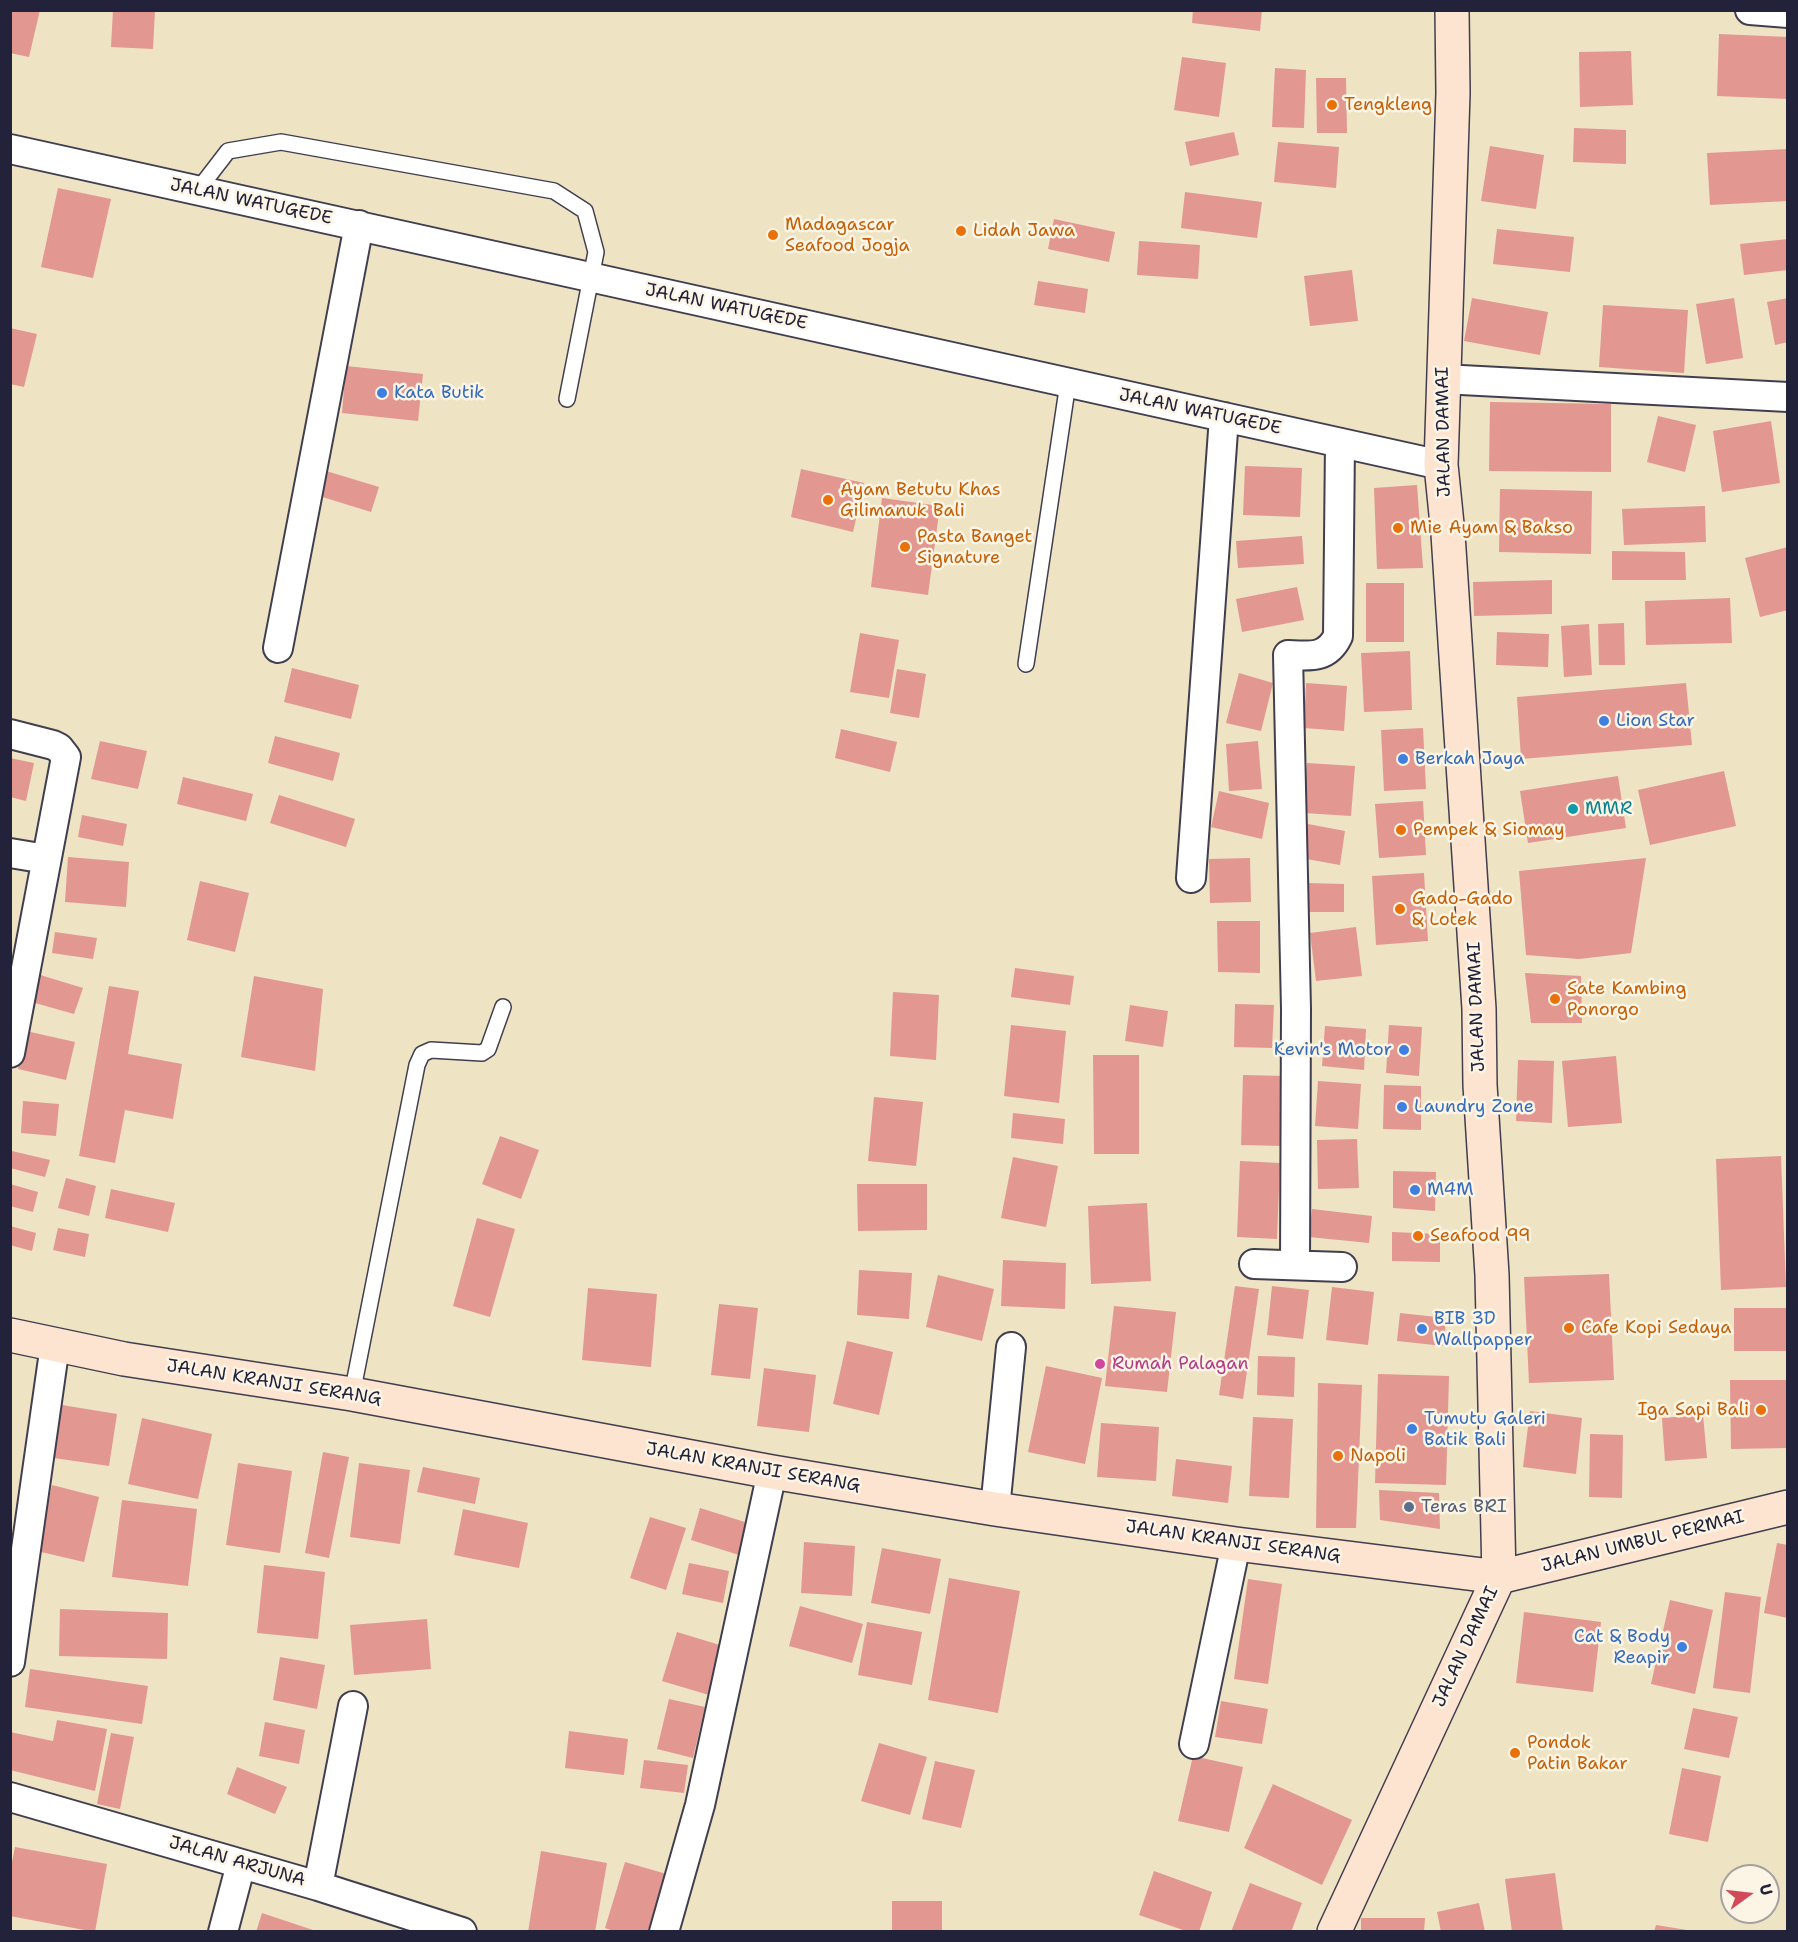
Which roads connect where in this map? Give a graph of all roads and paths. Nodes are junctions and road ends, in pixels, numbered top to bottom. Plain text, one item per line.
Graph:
1 (1452, 10) edge
2 (1750, 10) edge
3 (1788, 13) edge
4 (10, 149) edge
5 (198, 190) junction
6 (359, 225) junction
7 (591, 277) junction
8 (1442, 379) junction
9 (1068, 383) junction
10 (1788, 398) edge
11 (567, 399) dead end
12 (1224, 417) junction
13 (1340, 443) junction
14 (1441, 465) junction
15 (278, 648) dead end
16 (1026, 664) dead end
17 (10, 735) edge
18 (10, 853) edge
19 (46, 859) junction
20 (1191, 878) dead end
21 (503, 1007) dead end
22 (10, 1053) edge
23 (1254, 1264) dead end
24 (1295, 1265) junction
25 (1342, 1267) dead end
26 (10, 1335) edge
27 (55, 1345) junction
28 (1011, 1347) dead end
29 (352, 1394) junction
30 (772, 1472) junction
31 (1788, 1507) edge
32 (994, 1509) junction
33 (1236, 1544) junction
34 (1499, 1577) junction
35 (10, 1662) edge
36 (353, 1706) dead end
37 (1194, 1744) dead end
38 (10, 1797) edge
39 (241, 1864) junction
40 (318, 1886) junction
41 (223, 1932) edge
42 (462, 1932) edge
43 (664, 1932) edge
44 (1334, 1932) edge

1 - 8 main road, JALAN DAMAI
2 - 3 street
4 - 5 street, JALAN WATUGEDE
5 - 6 street, JALAN WATUGEDE
5 - 7 lane
6 - 7 street, JALAN WATUGEDE
6 - 15 street
7 - 9 street, JALAN WATUGEDE
7 - 11 lane
8 - 10 street
8 - 14 main road, JALAN DAMAI
9 - 12 street, JALAN WATUGEDE
9 - 16 lane
12 - 13 street, JALAN WATUGEDE
12 - 20 street
13 - 14 street, JALAN WATUGEDE
13 - 24 street
14 - 34 main road, JALAN DAMAI
17 - 19 street
18 - 19 street
19 - 22 street
21 - 29 lane
23 - 24 street
24 - 25 street
26 - 27 main road, JALAN KRANJI SERANG
27 - 29 main road, JALAN KRANJI SERANG
27 - 35 street
28 - 32 street
29 - 30 main road, JALAN KRANJI SERANG
30 - 32 main road, JALAN KRANJI SERANG
30 - 43 street
31 - 34 main road, JALAN UMBUL PERMAI
32 - 33 main road, JALAN KRANJI SERANG
33 - 34 main road, JALAN KRANJI SERANG
33 - 37 street
34 - 44 main road, JALAN DAMAI
36 - 40 street
38 - 39 street, JALAN ARJUNA
39 - 40 street, JALAN ARJUNA
39 - 41 street
40 - 42 street, JALAN ARJUNA

